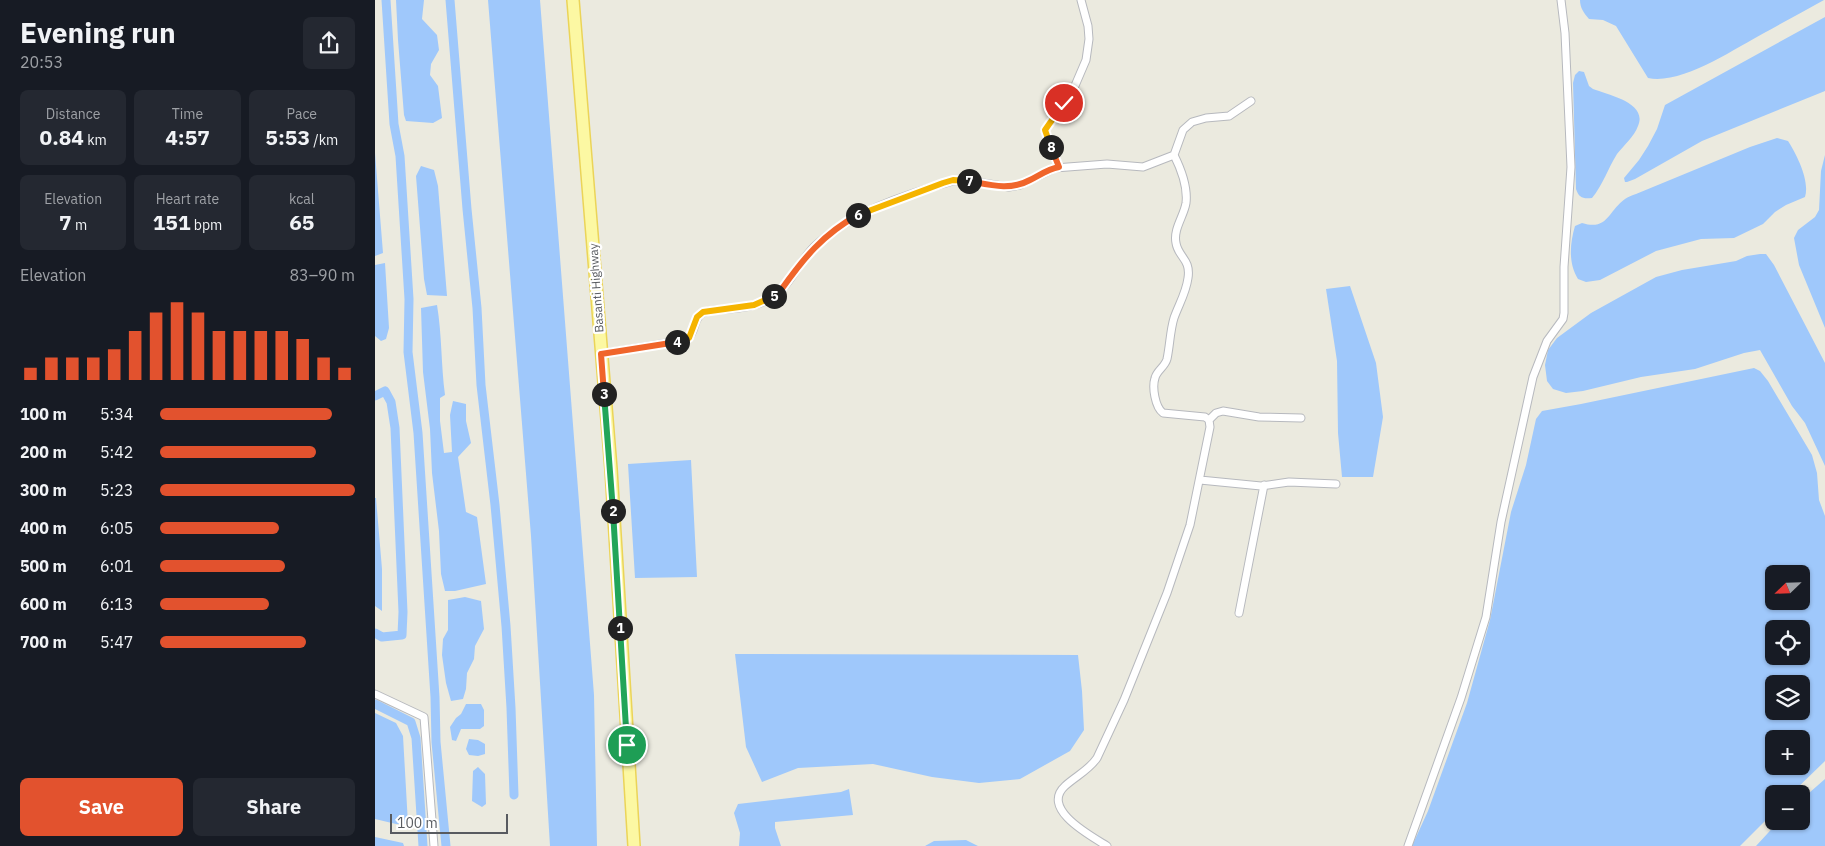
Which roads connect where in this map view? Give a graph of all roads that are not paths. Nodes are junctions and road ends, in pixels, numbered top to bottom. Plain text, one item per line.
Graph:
1 (573, 0) edge
2 (1081, 0) edge
3 (1561, 0) edge
4 (1251, 101) dead end
5 (1174, 155) junction
6 (1059, 167) junction
7 (601, 354) junction
8 (1301, 418) dead end
9 (1209, 420) junction
10 (1200, 480) junction
11 (1336, 484) dead end
12 (1265, 485) junction
13 (1239, 613) dead end
14 (375, 694) edge
15 (434, 846) edge
16 (633, 846) edge
17 (1107, 846) edge
18 (1408, 846) edge

1 - 7 main road, Basanti Highway
2 - 6 street
3 - 18 street
4 - 5 street
5 - 6 street
5 - 9 street
6 - 7 street
7 - 16 main road, Basanti Highway
8 - 9 street
9 - 10 street
10 - 12 street
10 - 17 street
11 - 12 street
12 - 13 street
14 - 15 street

